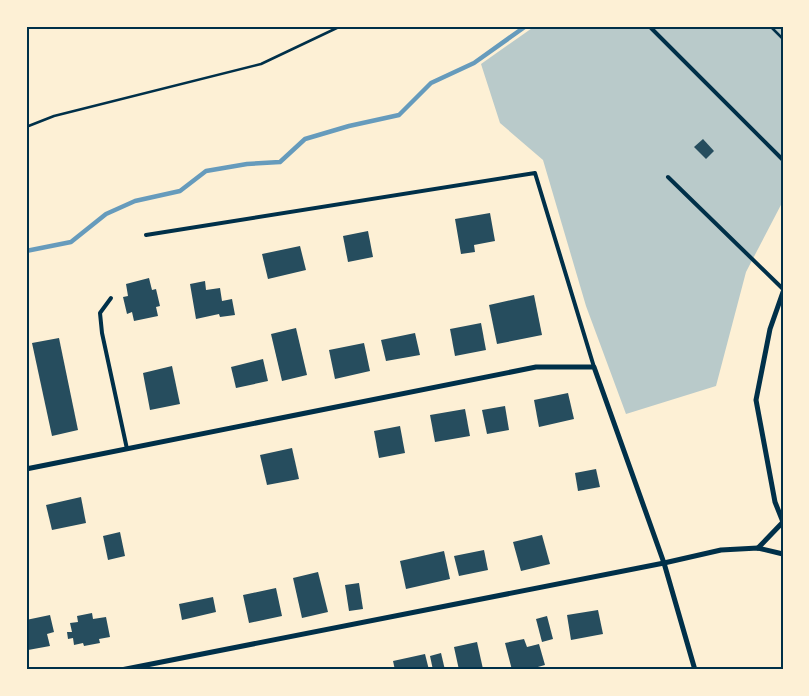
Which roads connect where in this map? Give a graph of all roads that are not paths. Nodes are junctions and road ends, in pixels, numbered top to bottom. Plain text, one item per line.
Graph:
1 (652, 28) dead end
2 (783, 160) edge
3 (668, 176) dead end
4 (146, 236) dead end
5 (783, 290) edge
6 (110, 298) dead end
7 (594, 367) junction
8 (127, 449) junction
9 (26, 469) edge
10 (758, 548) junction
11 (783, 554) edge
12 (664, 563) junction
13 (121, 670) edge
14 (695, 670) edge

1 - 2 lane
3 - 5 lane
4 - 7 lane
5 - 10 street
6 - 8 lane
7 - 8 street
7 - 12 street
8 - 9 street
10 - 11 street
10 - 12 street
12 - 13 street
12 - 14 street

